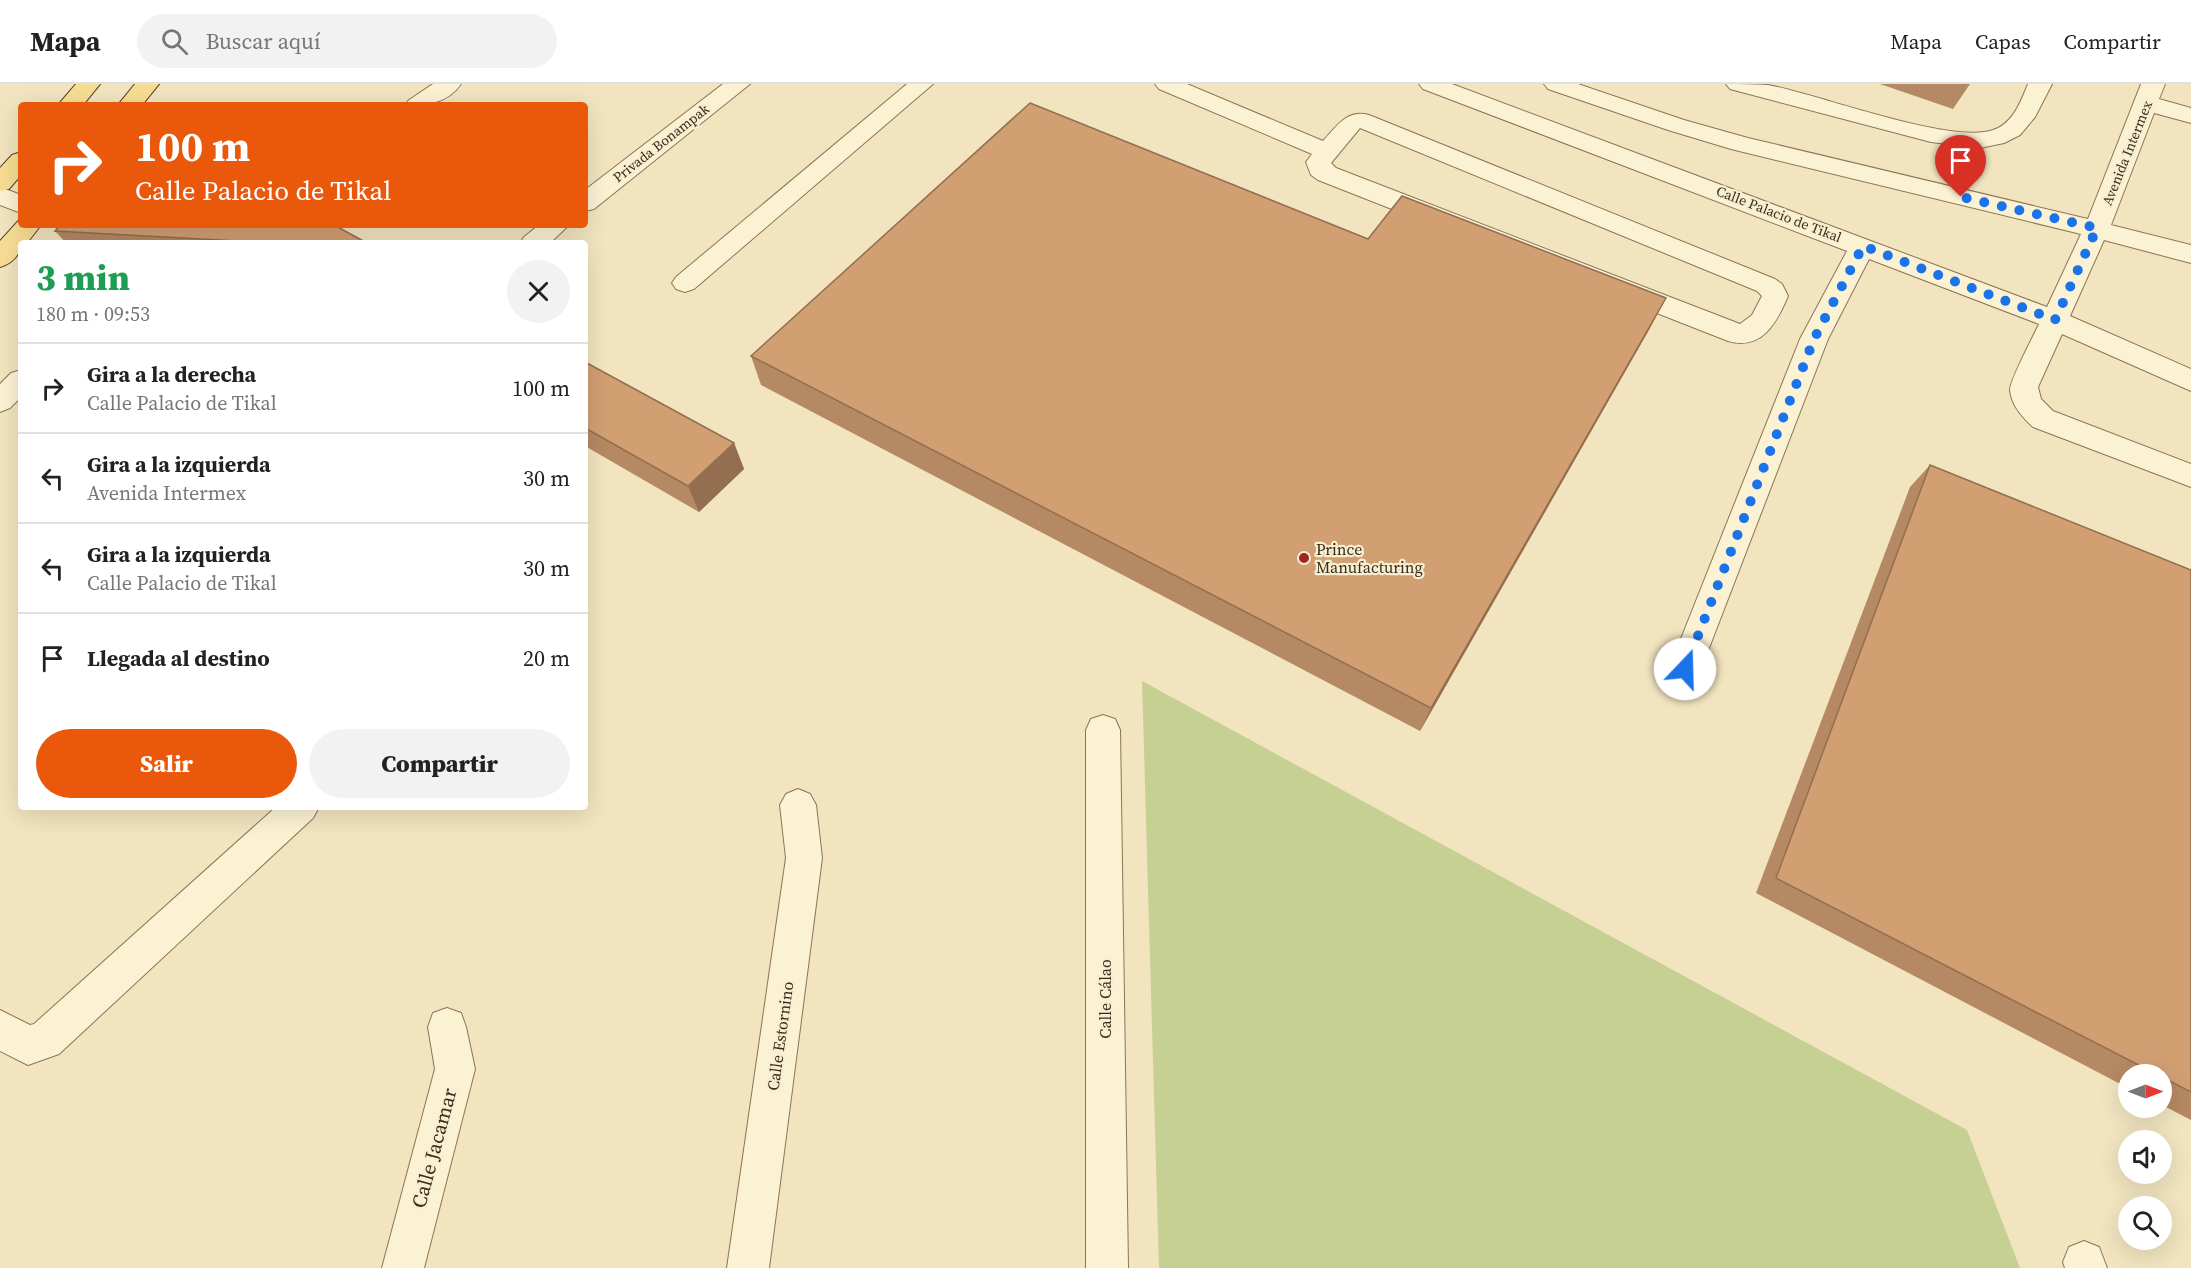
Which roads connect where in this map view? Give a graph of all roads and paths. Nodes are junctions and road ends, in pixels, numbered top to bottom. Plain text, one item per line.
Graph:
1 (88, 84) edge
2 (147, 84) edge
3 (449, 84) edge
4 (738, 84) edge
5 (921, 84) edge
6 (1167, 84) edge
7 (1431, 84) edge
8 (1738, 84) edge
9 (2040, 84) edge
10 (1566, 86) edge
11 (2150, 94) edge
12 (73, 102) edge
13 (132, 102) edge
14 (422, 102) edge
15 (2191, 116) edge
16 (1327, 151) junction
17 (18, 163) edge
18 (0, 183) edge
19 (0, 195) edge
20 (588, 200) edge
21 (18, 204) edge
22 (25, 228) edge
23 (552, 228) edge
24 (2097, 228) junction
25 (537, 240) edge
26 (1863, 246) junction
27 (2191, 254) edge
28 (0, 258) edge
29 (685, 283) dead end
30 (2055, 320) junction
31 (2191, 381) edge
32 (18, 383) edge
33 (0, 401) edge
34 (2191, 476) edge
35 (1685, 669) dead end
36 (1103, 730) dead end
37 (798, 805) dead end
38 (298, 810) edge
39 (447, 1027) dead end
40 (0, 1029) edge
41 (403, 1268) edge
42 (748, 1268) edge
43 (1107, 1268) edge

1 - 12 main road
2 - 13 main road
3 - 14 street
4 - 20 street, Privada Bonampak
5 - 29 street
6 - 16 street
7 - 26 street, Calle Palacio de Tikal
8 - 9 street
10 - 24 street
11 - 15 street
11 - 24 street, Avenida Intermex
16 - 16 street
17 - 18 main road
19 - 21 street
22 - 28 main road
23 - 25 street
24 - 27 street
24 - 30 street, Avenida Intermex
26 - 30 street, Calle Palacio de Tikal
26 - 35 street
30 - 31 street, Calle Palacio de Tikal
30 - 34 street, Avenida Intermex
32 - 33 street
36 - 43 street, Calle Cálao
37 - 42 street, Calle Estornino
38 - 40 street
39 - 41 street, Calle Jacamar

